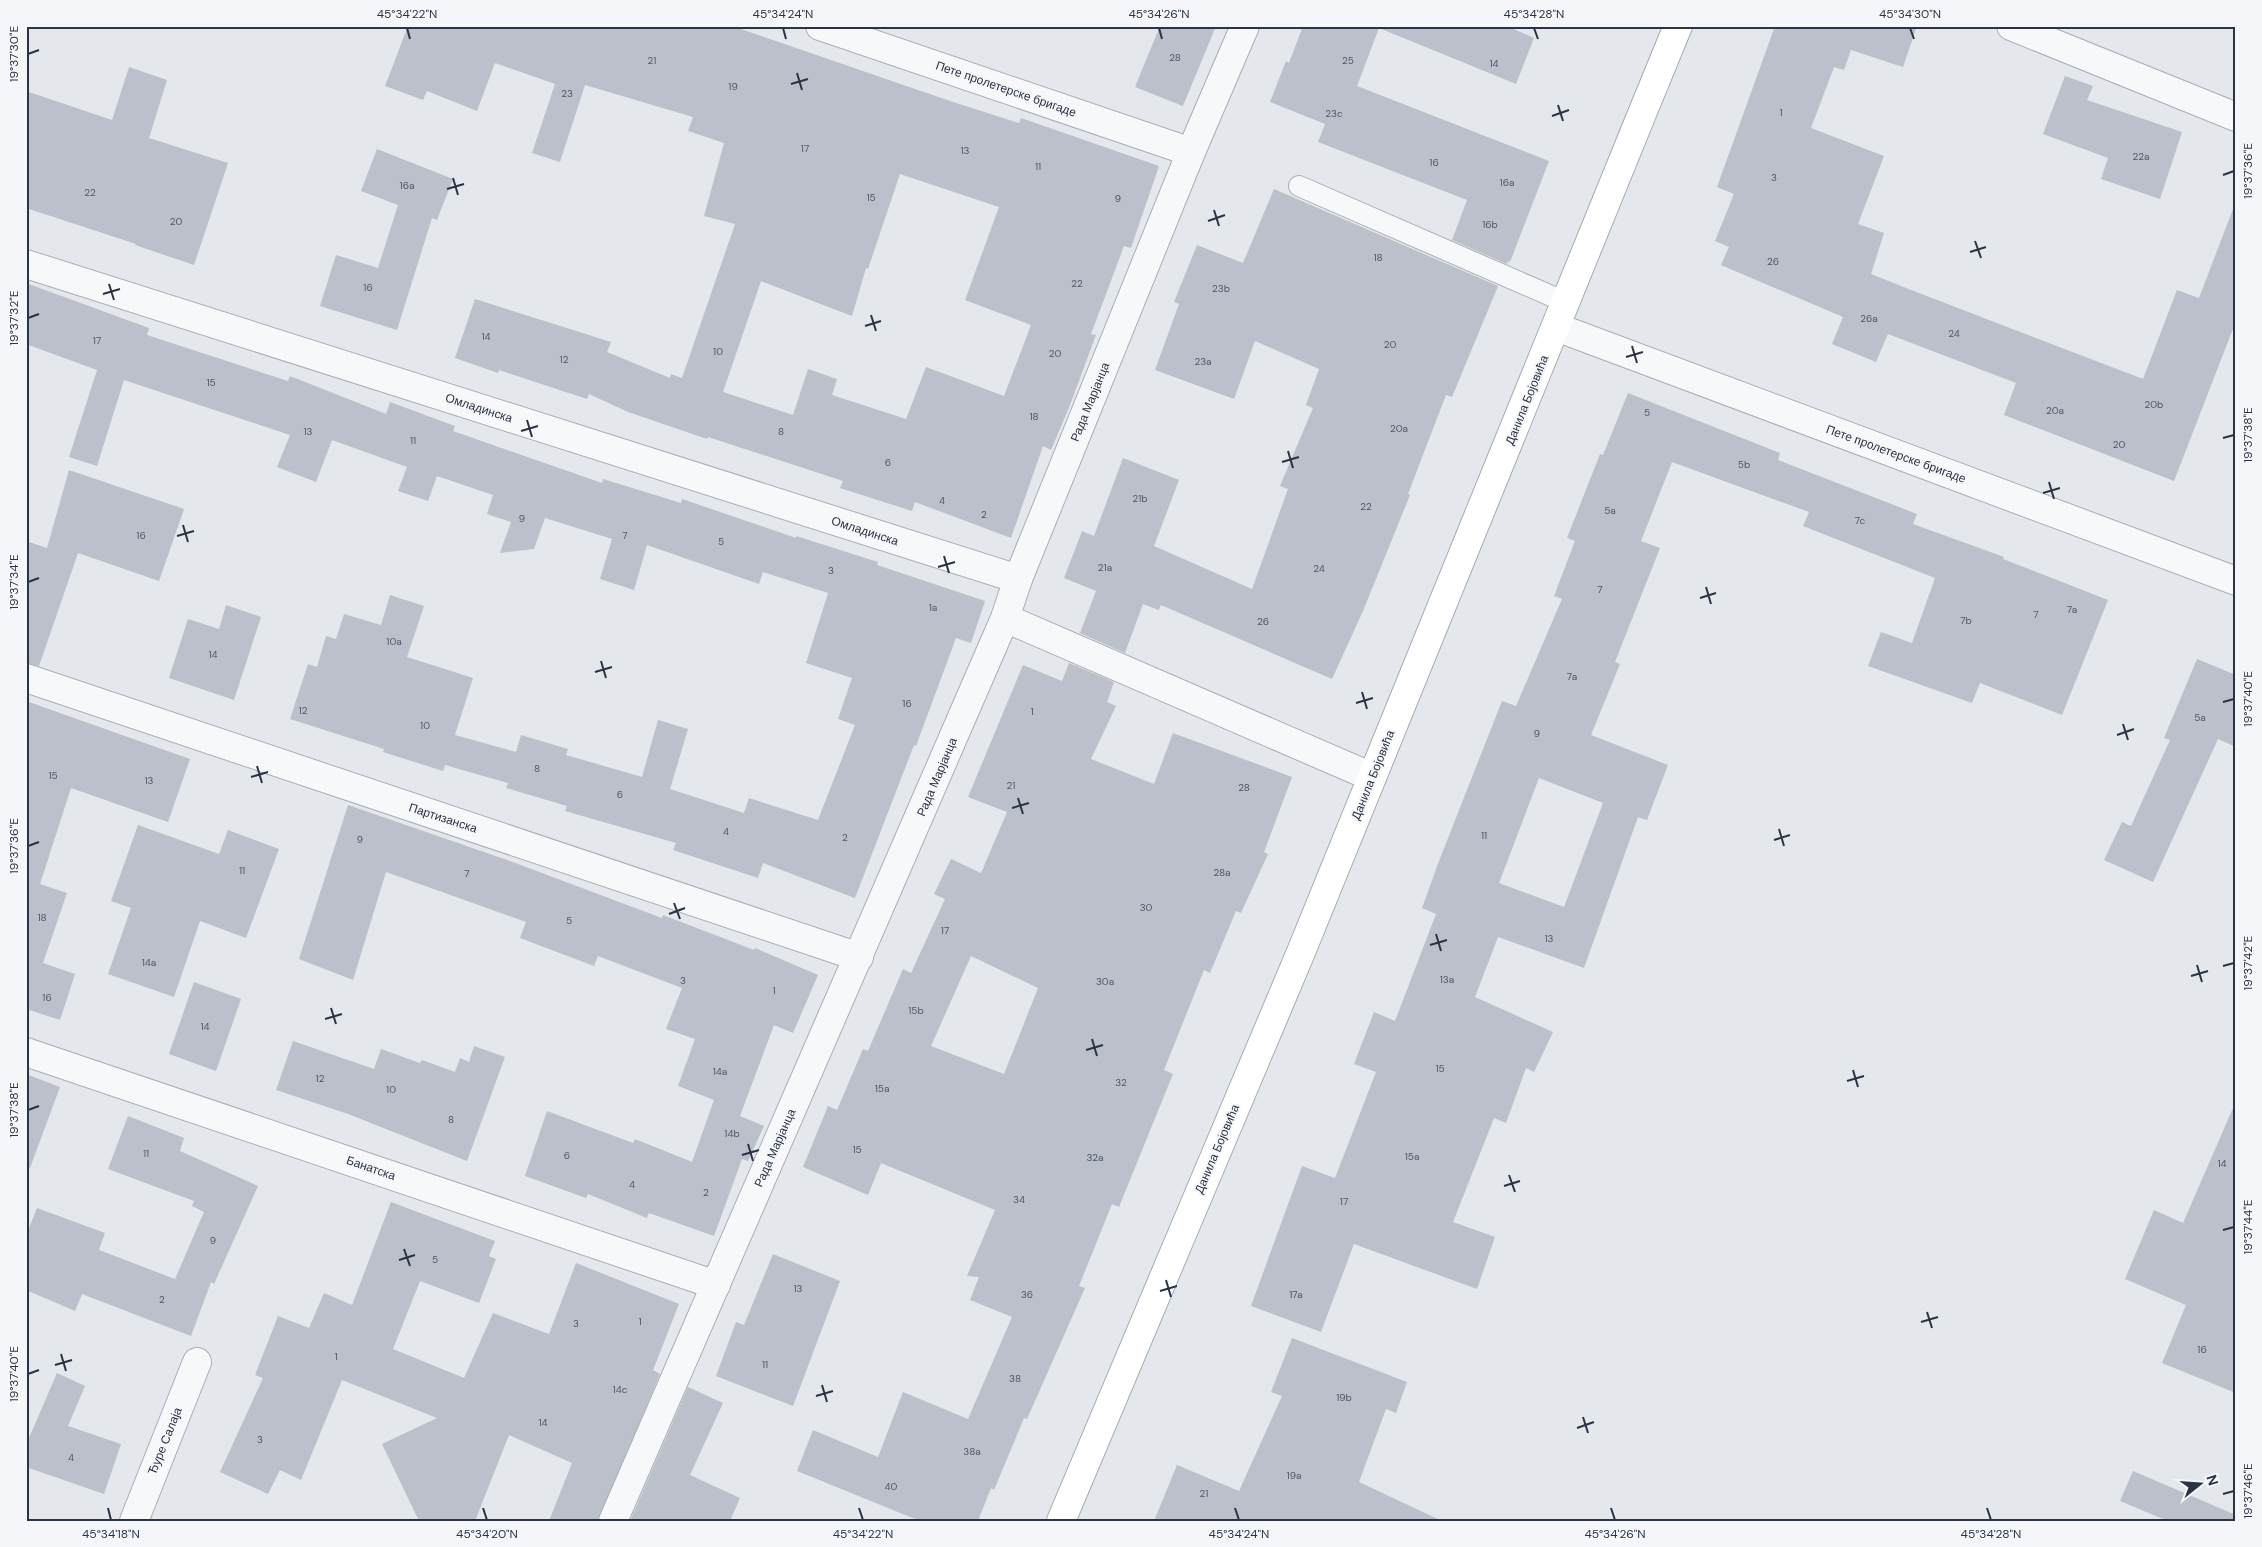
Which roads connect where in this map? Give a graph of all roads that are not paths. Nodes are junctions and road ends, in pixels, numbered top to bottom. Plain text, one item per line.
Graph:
1 (820, 26) edge
2 (1245, 26) edge
3 (1678, 26) edge
4 (2011, 26) edge
5 (2236, 117) edge
6 (1191, 152) junction
7 (1299, 186) dead end
8 (26, 264) edge
9 (1565, 302) junction
10 (1556, 327) junction
11 (1018, 580) junction
12 (2236, 581) edge
13 (1005, 618) junction
14 (26, 678) edge
15 (1372, 777) junction
16 (859, 957) junction
17 (26, 1052) edge
18 (716, 1285) junction
19 (197, 1362) dead end
20 (134, 1521) edge
21 (614, 1521) edge
22 (1061, 1521) edge

1 - 6 street, Пете пролетерске бригаде
2 - 6 street, Рада Марјанца
3 - 9 main road, Данила Бојовића
4 - 5 street
6 - 11 street, Рада Марјанца
7 - 9 lane
8 - 11 street, Омладинска
9 - 10 main road, Данила Бојовића
10 - 12 street, Пете пролетерске бригаде
10 - 15 main road, Данила Бојовића
11 - 13 street, Рада Марјанца
13 - 15 street
13 - 16 street, Рада Марјанца
14 - 16 street, Партизанска
15 - 22 main road, Данила Бојовића
16 - 18 street, Рада Марјанца
17 - 18 street, Банатска
18 - 21 street, Рада Марјанца
19 - 20 street, Ђуре Салаја

